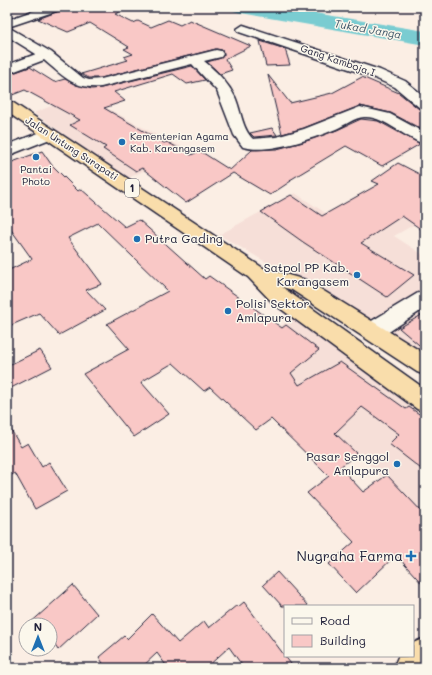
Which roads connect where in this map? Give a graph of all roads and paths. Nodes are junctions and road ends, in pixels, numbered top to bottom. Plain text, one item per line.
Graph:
1 (45, 8) edge
2 (7, 24) edge
3 (243, 29) dead end
4 (7, 31) edge
5 (216, 54) dead end
6 (46, 55) junction
7 (194, 59) junction
8 (7, 70) edge
9 (7, 105) edge
10 (425, 105) edge
11 (50, 134) junction
12 (425, 139) edge
13 (7, 150) edge
14 (255, 272) junction
15 (425, 298) edge
16 (373, 331) junction
17 (425, 366) edge
18 (425, 402) edge
19 (425, 654) edge
20 (409, 668) edge

1 - 2 street
3 - 10 street, Gang Kamboja I
4 - 6 street
5 - 7 street
6 - 7 street
6 - 8 street
7 - 12 street
9 - 11 highway, Jalan Untung Surapati / 1
11 - 13 street
11 - 14 highway, Jalan Untung Surapati / 1
14 - 16 highway, Jalan Untung Surapati / 1
14 - 18 highway, Jalan Untung Surapati / 1
15 - 16 street
16 - 17 highway, Jalan Untung Surapati / 1
19 - 20 highway

